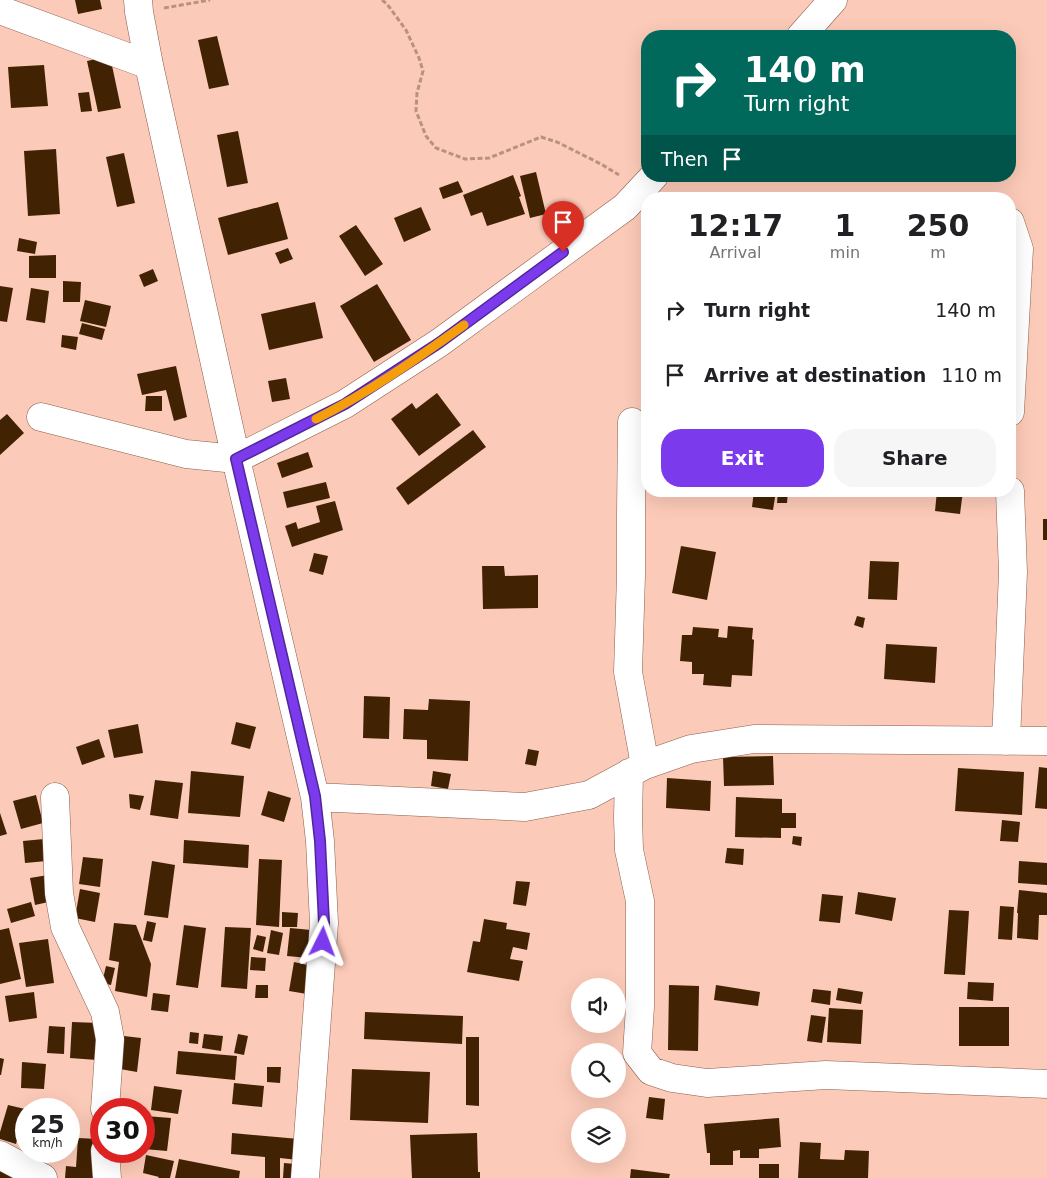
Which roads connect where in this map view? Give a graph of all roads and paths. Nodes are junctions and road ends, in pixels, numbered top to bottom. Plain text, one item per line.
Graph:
1 (210, 0) edge
2 (382, 0) edge
3 (834, 0) edge
4 (138, 6) edge
5 (0, 10) edge
6 (806, 30) edge
7 (149, 65) junction
8 (641, 194) edge
9 (641, 196) edge
10 (1016, 240) edge
11 (1016, 303) edge
12 (41, 417) dead end
13 (632, 422) dead end
14 (236, 459) junction
15 (1010, 497) edge
16 (1006, 741) junction
17 (1047, 741) edge
18 (637, 769) junction
19 (315, 796) junction
20 (55, 797) dead end
21 (1047, 1084) edge
22 (106, 1098) edge
23 (0, 1155) edge
24 (105, 1163) edge
25 (43, 1178) edge
26 (106, 1178) edge
27 (305, 1178) edge

1 - 4 path
2 - 8 path
3 - 6 street
4 - 7 street
5 - 7 street
7 - 14 street
9 - 14 street
10 - 11 street
12 - 14 street
13 - 18 street
14 - 19 street
15 - 16 street
16 - 17 street
16 - 18 street
18 - 19 street
18 - 21 street
19 - 27 street
20 - 22 street
23 - 25 street
24 - 26 street

